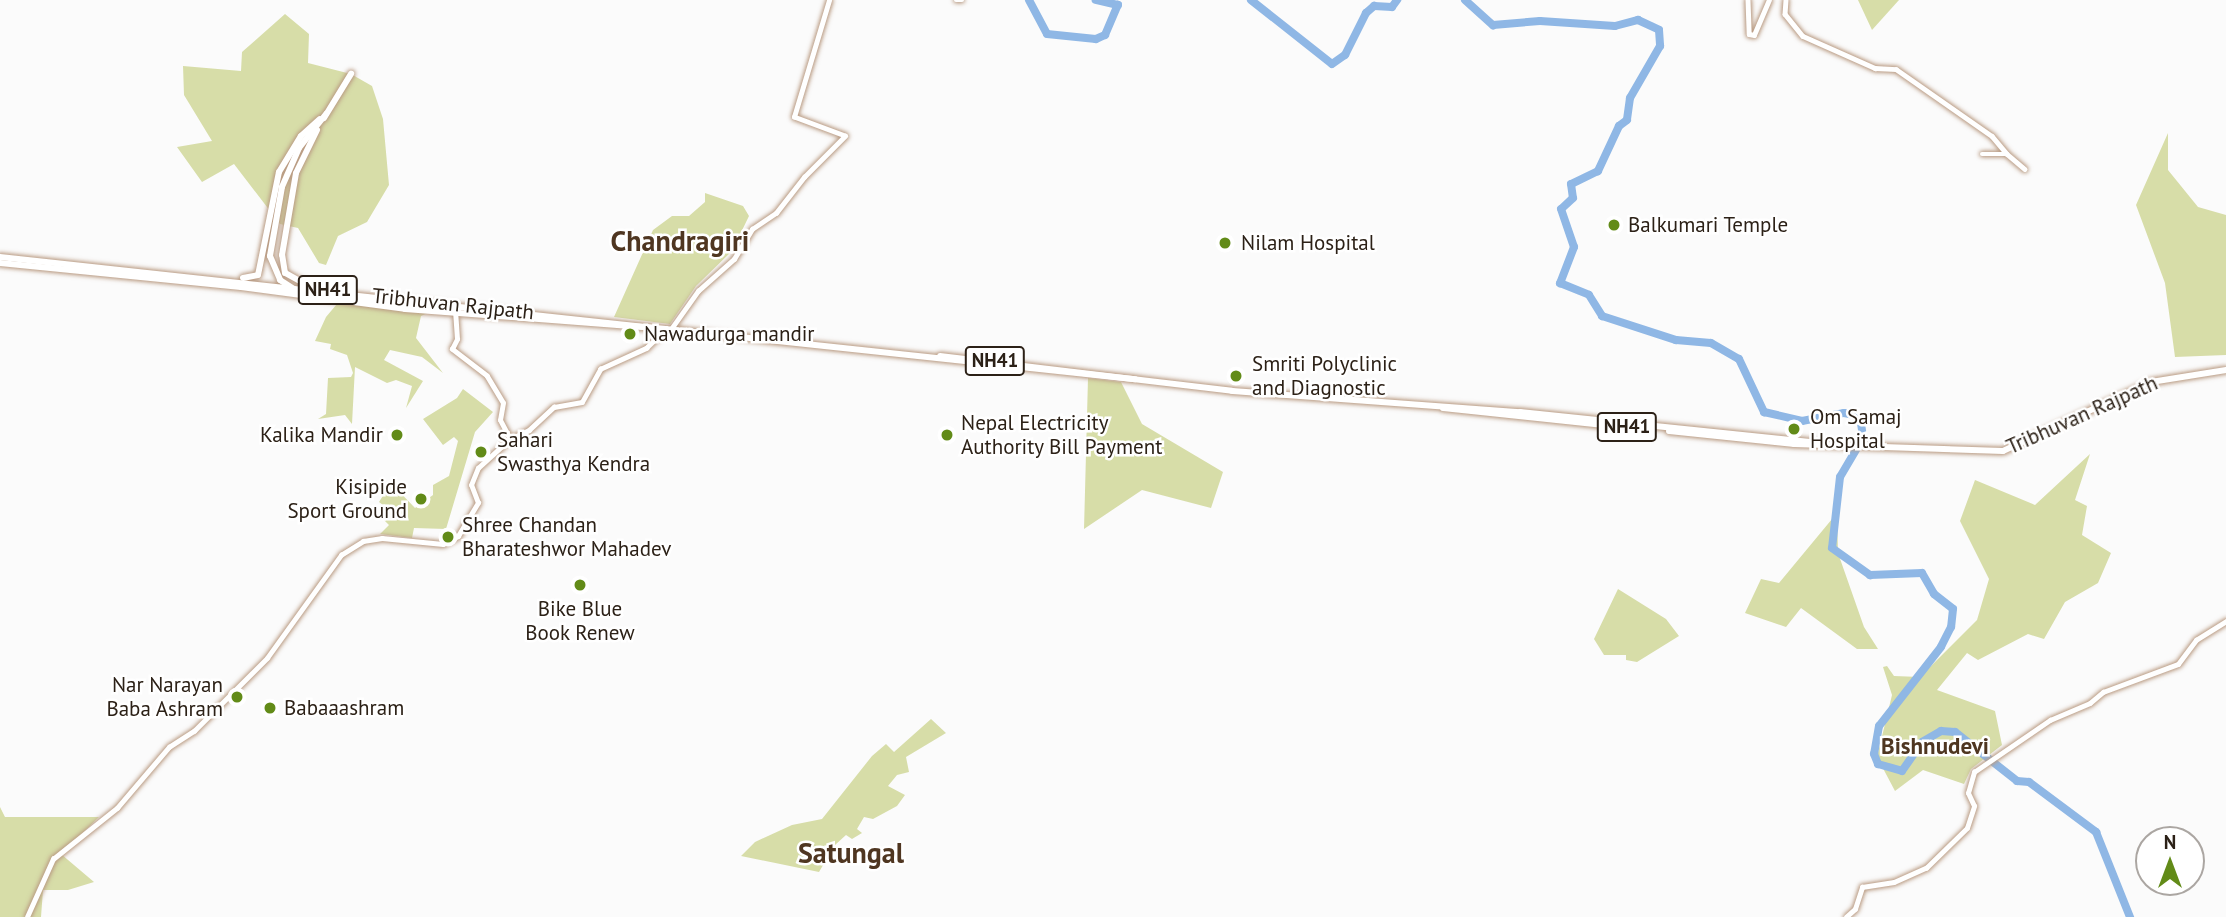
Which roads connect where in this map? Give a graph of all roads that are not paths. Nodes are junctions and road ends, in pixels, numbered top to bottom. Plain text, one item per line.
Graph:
1 (829, 0) edge
2 (1748, 0) edge
3 (1769, 0) edge
4 (1786, 0) edge
5 (351, 75) dead end
6 (326, 114) junction
7 (1982, 154) dead end
8 (2007, 154) junction
9 (2025, 169) dead end
10 (0, 257) edge
11 (0, 263) edge
12 (227, 279) junction
13 (315, 289) junction
14 (454, 313) junction
15 (632, 328) junction
16 (654, 328) junction
17 (668, 330) junction
18 (2226, 370) edge
19 (510, 439) junction
20 (2226, 621) edge
21 (27, 917) edge
22 (1846, 917) edge

1 - 17 street
2 - 3 street
4 - 8 street
5 - 6 highway
6 - 12 highway
6 - 13 highway
6 - 15 highway
7 - 8 street
8 - 9 street
10 - 12 highway, Tribhuvan Rajpath / NH41
11 - 14 highway, Tribhuvan Rajpath / NH41
12 - 13 highway, Tribhuvan Rajpath / NH41
13 - 16 highway, Tribhuvan Rajpath / NH41
14 - 15 highway, Tribhuvan Rajpath / NH41
14 - 19 street
15 - 16 highway, Tribhuvan Rajpath / NH41
16 - 17 highway, Tribhuvan Rajpath / NH41
17 - 18 highway, Tribhuvan Rajpath / NH41
17 - 19 street
19 - 21 street
20 - 22 street

